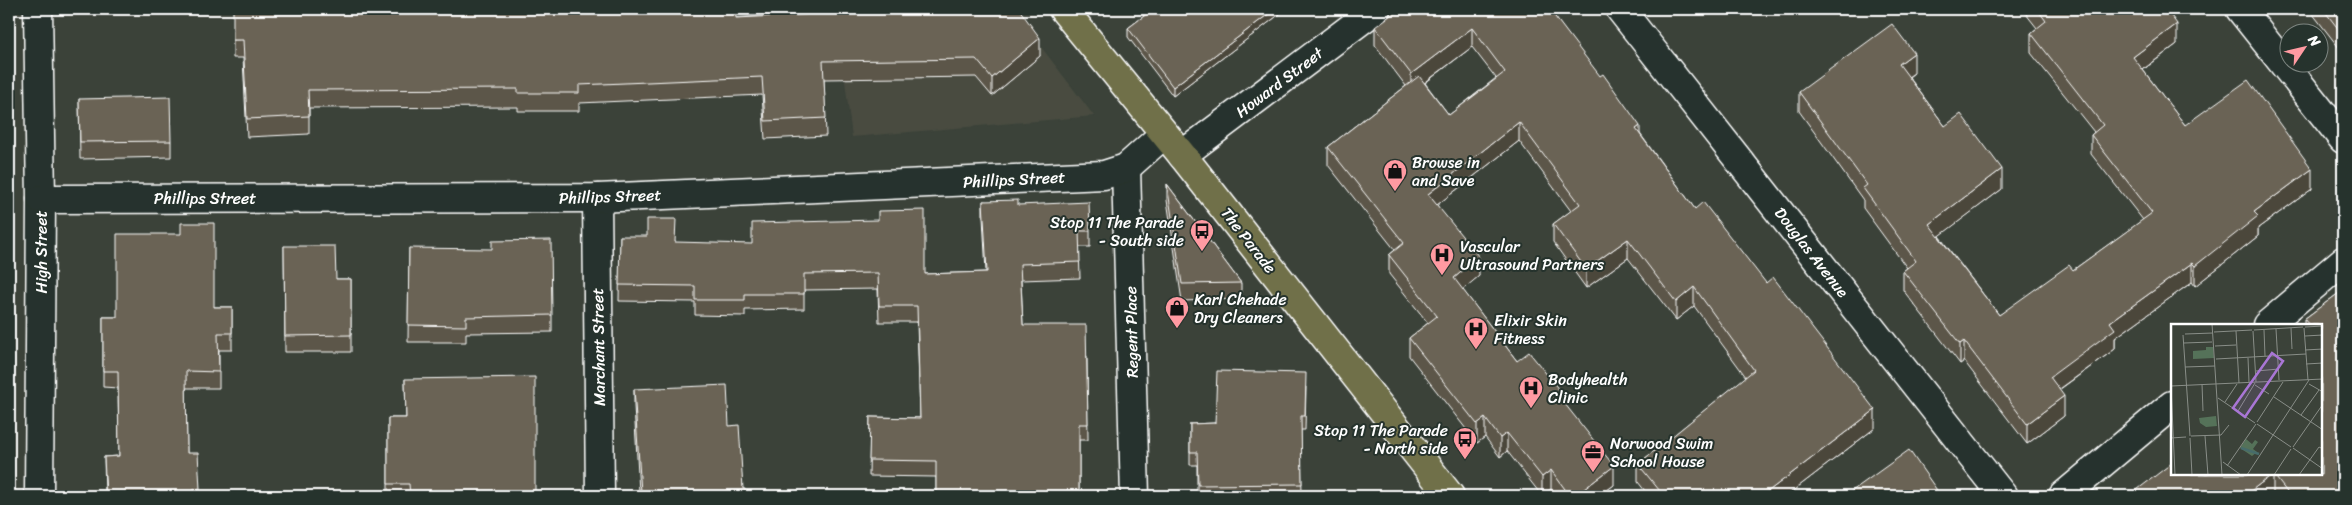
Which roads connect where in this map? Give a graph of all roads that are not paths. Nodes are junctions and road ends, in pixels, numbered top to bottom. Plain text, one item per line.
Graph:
1 (38, 9) edge
2 (1063, 9) edge
3 (1376, 9) edge
4 (1620, 9) edge
5 (2240, 9) edge
6 (1164, 134) junction
7 (2343, 139) edge
8 (1182, 155) junction
9 (1126, 168) junction
10 (41, 198) junction
11 (597, 198) junction
12 (2343, 261) edge
13 (2268, 324) edge
14 (2171, 406) edge
15 (39, 496) edge
16 (600, 496) edge
17 (1134, 496) edge
18 (1450, 496) edge
19 (2003, 496) edge
20 (2063, 496) edge

1 - 10 street, High Street
2 - 6 main road, The Parade
3 - 8 street, Howard Street
4 - 19 street, Douglas Avenue
5 - 7 street
6 - 8 main road, The Parade
6 - 9 street, Phillips Street
8 - 18 main road, The Parade
9 - 11 street, Phillips Street
9 - 17 street, Regent Place
10 - 11 street, Phillips Street
10 - 15 street, High Street
11 - 16 street, Marchant Street
12 - 13 street
14 - 20 street

